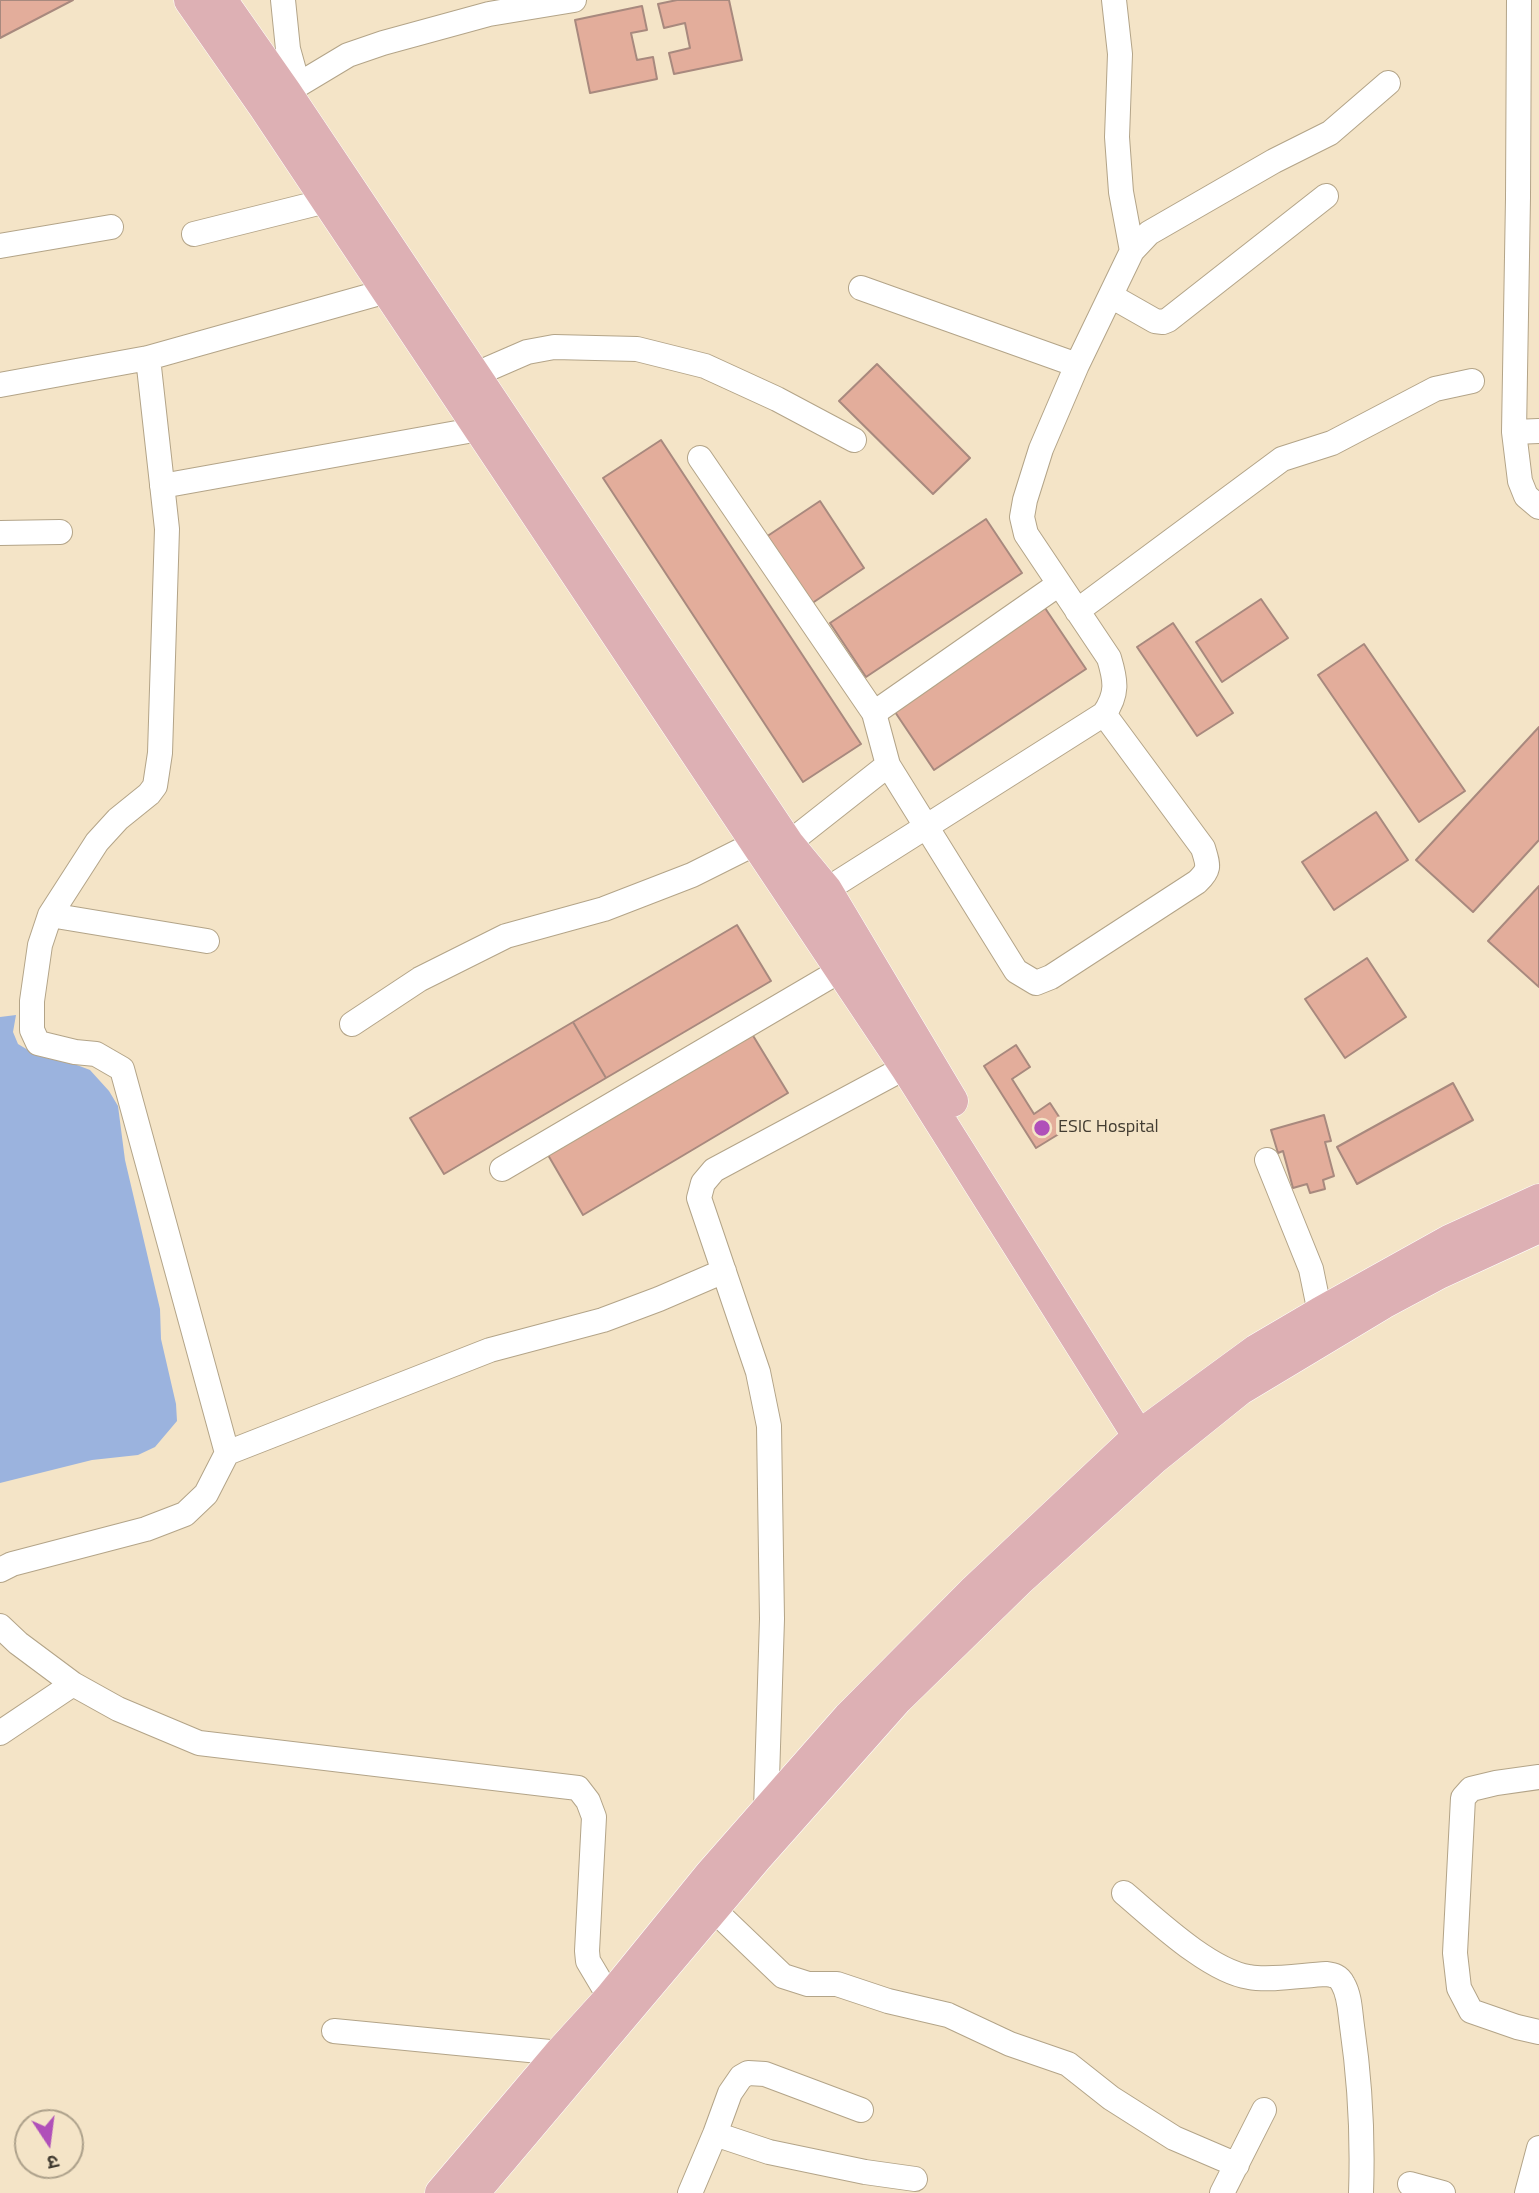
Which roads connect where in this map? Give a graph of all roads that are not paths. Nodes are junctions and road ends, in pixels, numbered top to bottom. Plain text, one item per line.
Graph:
1 (190, 0) edge
2 (221, 0) edge
3 (283, 0) edge
4 (574, 0) edge
5 (1114, 0) edge
6 (1519, 0) edge
7 (487, 7) edge
8 (1388, 83) dead end
9 (283, 95) junction
10 (1326, 196) dead end
11 (1529, 199) edge
12 (326, 201) junction
13 (111, 227) dead end
14 (194, 234) dead end
15 (0, 247) edge
16 (1132, 251) junction
17 (861, 288) dead end
18 (387, 291) junction
19 (1111, 296) junction
20 (148, 358) junction
21 (1077, 365) junction
22 (474, 376) junction
23 (1472, 381) dead end
24 (0, 385) edge
25 (479, 429) junction
26 (1539, 431) edge
27 (1514, 432) junction
28 (854, 440) dead end
29 (700, 458) dead end
30 (162, 486) junction
31 (1539, 507) edge
32 (60, 532) dead end
33 (0, 533) edge
34 (1059, 584) junction
35 (1077, 611) junction
36 (874, 713) junction
37 (1104, 714) junction
38 (888, 765) junction
39 (927, 827) junction
40 (771, 849) junction
41 (826, 890) junction
42 (799, 907) junction
43 (50, 915) junction
44 (207, 942) dead end
45 (841, 970) junction
46 (352, 1024) dead end
47 (906, 1067) junction
48 (1267, 1160) dead end
49 (502, 1169) dead end
50 (1539, 1200) edge
51 (1539, 1227) edge
52 (724, 1271) junction
53 (1324, 1324) junction
54 (1153, 1442) junction
55 (227, 1453) junction
56 (0, 1570) edge
57 (0, 1626) edge
58 (73, 1684) junction
59 (0, 1733) edge
60 (1539, 1777) edge
61 (766, 1810) junction
62 (1124, 1892) dead end
63 (714, 1909) junction
64 (610, 1998) junction
65 (334, 2031) dead end
66 (1539, 2032) edge
67 (560, 2053) junction
68 (861, 2110) dead end
69 (1264, 2110) dead end
70 (715, 2134) junction
71 (1539, 2148) edge
72 (1237, 2165) junction
73 (915, 2179) dead end
74 (1410, 2184) dead end
75 (476, 2192) edge
76 (442, 2193) edge
77 (690, 2193) edge
78 (1222, 2193) edge
79 (1361, 2193) edge
80 (1443, 2193) edge
81 (1527, 2193) edge

1 - 9 main road
2 - 9 main road
3 - 9 street
4 - 7 street
5 - 16 street
6 - 11 street
7 - 9 street
8 - 16 street
9 - 12 main road
9 - 22 main road
10 - 19 street
11 - 27 street
12 - 14 street
12 - 18 main road
13 - 15 street
16 - 19 street
17 - 21 street
18 - 20 street
18 - 25 main road
19 - 21 street
20 - 24 street
20 - 30 street
21 - 34 street
22 - 28 street
22 - 40 main road
23 - 35 street
25 - 30 street
25 - 40 main road
26 - 27 street
27 - 31 street
29 - 36 street
30 - 43 street
32 - 33 street
34 - 35 street
34 - 36 street
35 - 37 street
36 - 38 street
37 - 39 street
37 - 39 street
38 - 39 street
38 - 40 street
39 - 41 street
40 - 41 main road
40 - 42 main road
40 - 46 street
41 - 42 street
41 - 54 main road
42 - 45 main road
43 - 44 street
43 - 55 street
45 - 47 main road
45 - 49 street
47 - 52 street
47 - 54 main road
48 - 53 street
50 - 53 main road
51 - 53 main road
52 - 55 street
52 - 61 street
53 - 54 main road
54 - 61 main road
54 - 63 main road
55 - 56 street
57 - 58 street
58 - 59 street
58 - 64 street
60 - 66 street
61 - 64 main road
62 - 79 street
63 - 72 street
63 - 75 main road
64 - 67 main road
65 - 67 street
67 - 76 main road
68 - 70 street
69 - 72 street
70 - 73 street
70 - 77 street
71 - 81 street
72 - 78 street
74 - 80 street

